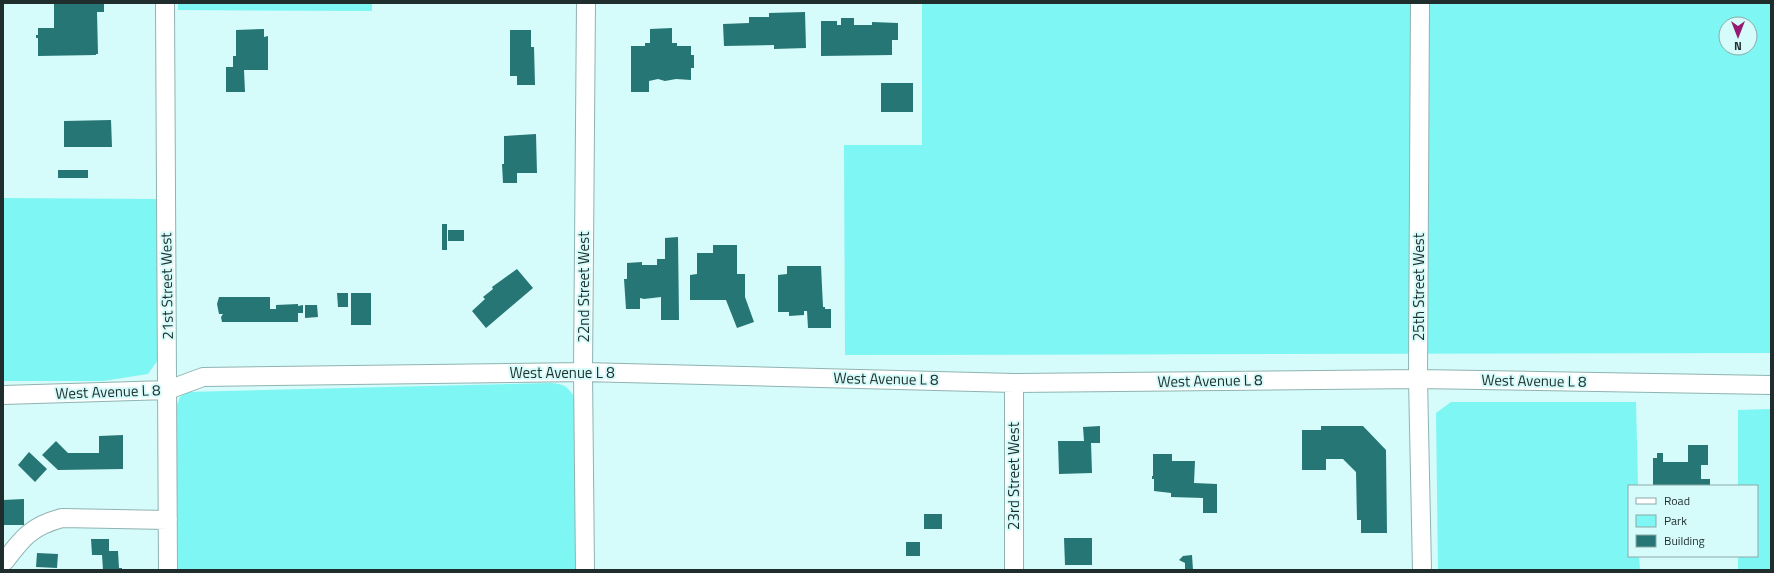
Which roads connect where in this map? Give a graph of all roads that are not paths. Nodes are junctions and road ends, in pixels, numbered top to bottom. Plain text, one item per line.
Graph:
1 (165, 3) edge
2 (586, 3) edge
3 (1420, 3) edge
4 (583, 372) junction
5 (1418, 379) junction
6 (1014, 383) junction
7 (1771, 385) edge
8 (168, 390) junction
9 (3, 395) edge
10 (168, 520) junction
11 (4, 562) edge
12 (168, 570) edge
13 (585, 570) edge
14 (1014, 570) edge
15 (1422, 570) edge

1 - 8 street, 21st Street West
2 - 4 street, 22nd Street West
3 - 5 street, 25th Street West
4 - 6 street, West Avenue L 8
4 - 8 street, West Avenue L 8
4 - 13 street, 22nd Street West
5 - 6 street, West Avenue L 8
5 - 7 street, West Avenue L 8
5 - 15 street, 25th Street West
6 - 14 street, 23rd Street West
8 - 9 street, West Avenue L 8
8 - 10 street, 21st Street West
10 - 11 street
10 - 12 street, 21st Street West

